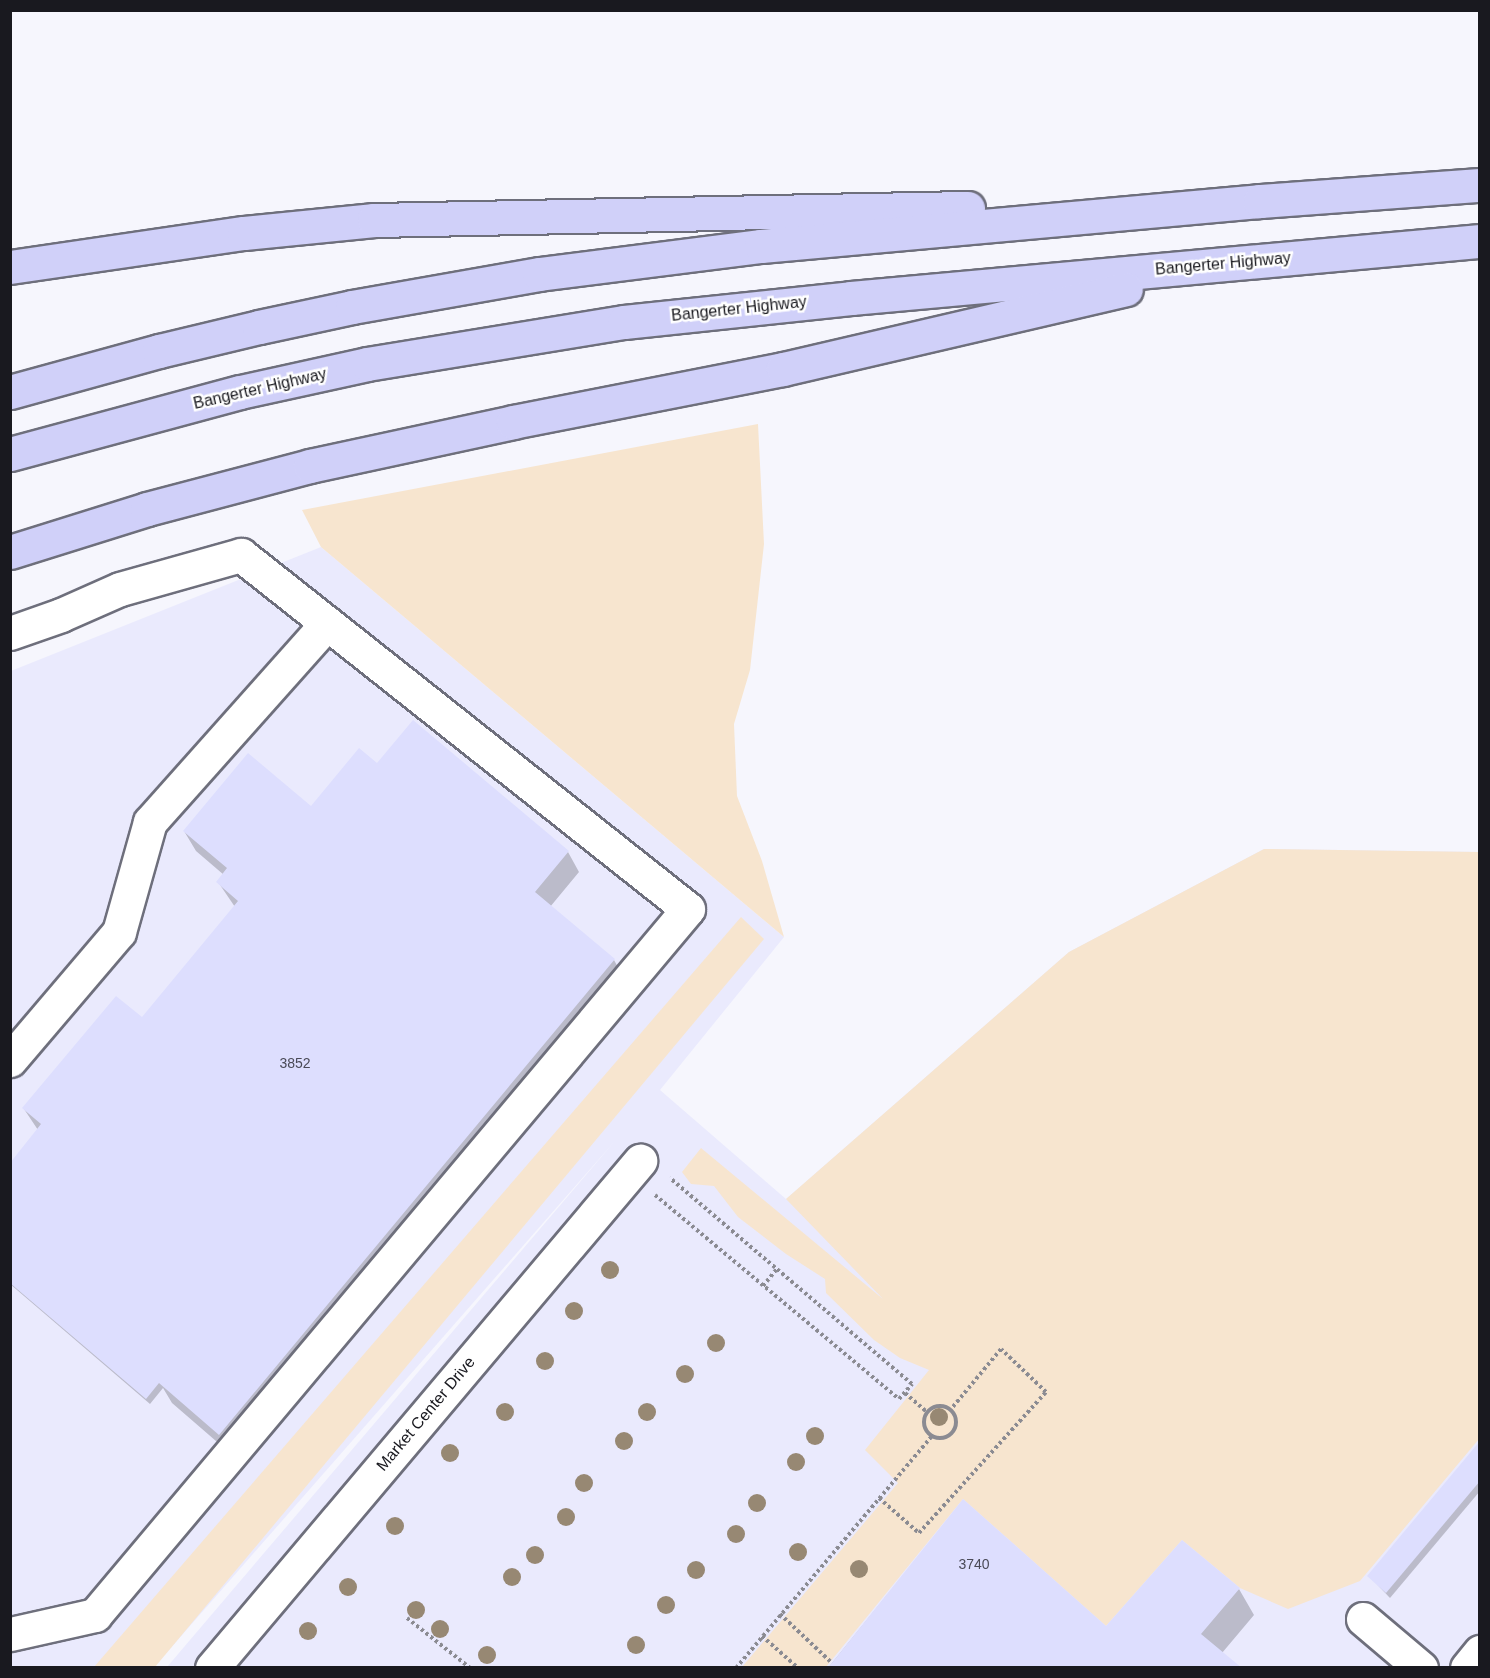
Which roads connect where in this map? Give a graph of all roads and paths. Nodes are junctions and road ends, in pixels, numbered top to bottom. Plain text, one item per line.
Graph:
1 (1479, 185) edge
2 (1260, 201) junction
3 (1479, 241) edge
4 (1246, 262) junction
5 (10, 267) edge
6 (10, 392) edge
7 (10, 454) edge
8 (10, 552) edge
9 (327, 623) junction
10 (10, 633) edge
11 (10, 1060) edge
12 (640, 1161) dead end
13 (670, 1178) dead end
14 (655, 1195) dead end
15 (777, 1269) junction
16 (762, 1286) junction
17 (905, 1393) junction
18 (951, 1409) junction
19 (927, 1412) junction
20 (932, 1436) junction
21 (879, 1498) junction
22 (780, 1614) junction
23 (408, 1618) dead end
24 (1363, 1619) dead end
25 (10, 1634) edge
26 (762, 1636) junction
27 (1479, 1652) edge
28 (832, 1663) dead end
29 (212, 1668) edge
30 (470, 1668) edge
31 (736, 1668) edge
32 (798, 1668) edge
33 (1421, 1668) edge
34 (1467, 1668) edge

1 - 2 highway
2 - 5 highway
2 - 6 highway
3 - 4 highway, Bangerter Highway
4 - 7 highway, Bangerter Highway
4 - 8 highway
9 - 10 street
9 - 11 street
9 - 25 street
12 - 29 street, Market Center Drive
13 - 15 path
14 - 16 path
15 - 16 path
15 - 17 path
16 - 17 path
17 - 19 path
18 - 19 path
18 - 20 path
18 - 21 path
19 - 20 path
20 - 21 path
21 - 22 path
22 - 26 path
22 - 28 path
23 - 30 path
24 - 33 street
26 - 31 path
26 - 32 path
27 - 34 street

